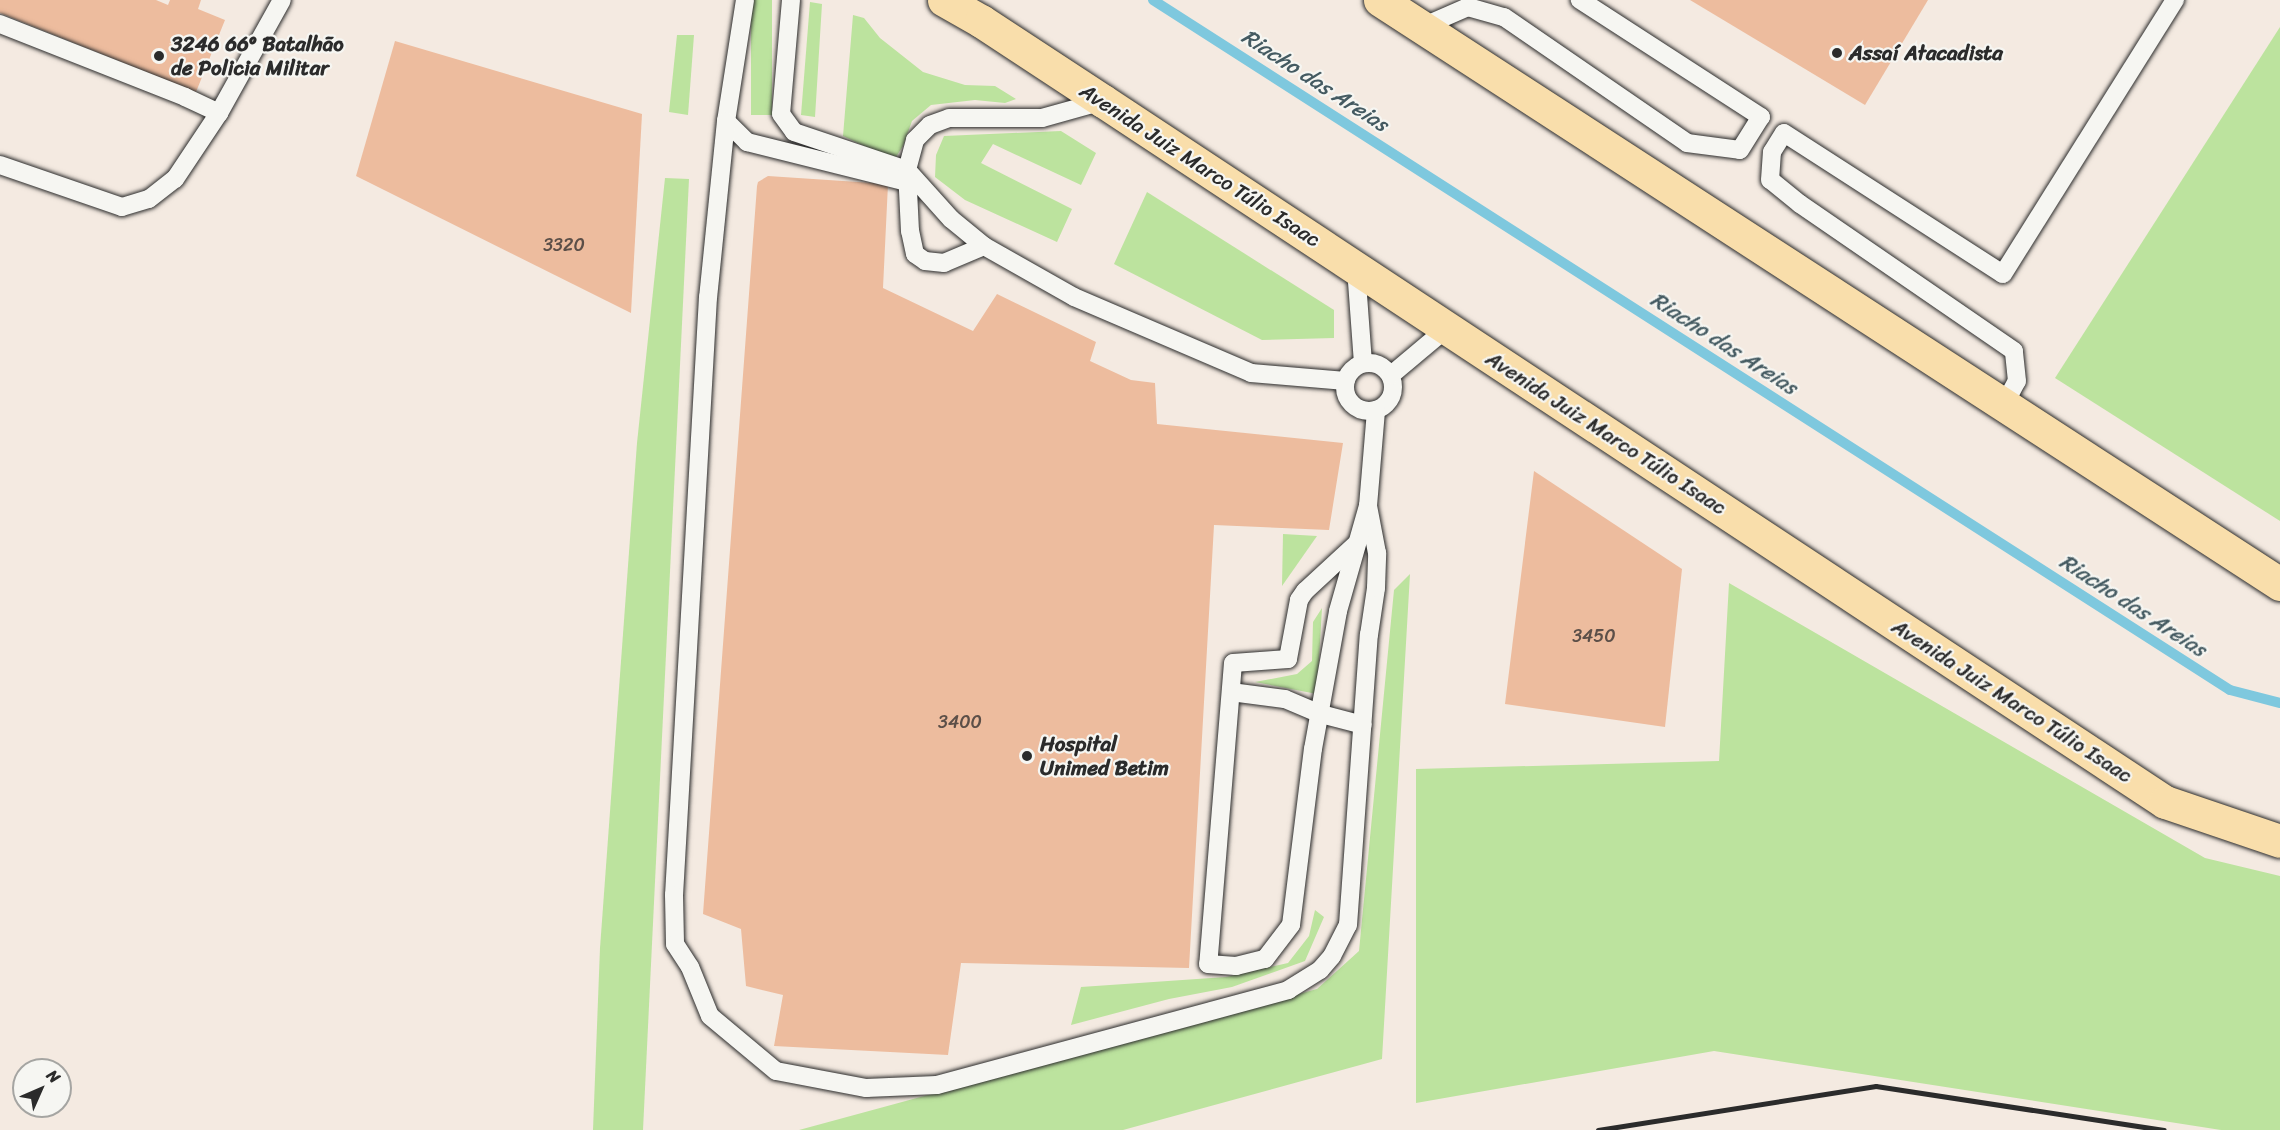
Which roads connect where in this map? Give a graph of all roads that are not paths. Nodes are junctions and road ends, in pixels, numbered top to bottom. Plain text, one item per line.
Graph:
1 (282, 0) edge
2 (745, 0) edge
3 (791, 0) edge
4 (944, 0) edge
5 (1380, 0) edge
6 (1580, 0) edge
7 (2175, 0) edge
8 (0, 24) edge
9 (1422, 27) junction
10 (1103, 101) junction
11 (219, 113) junction
12 (1761, 117) junction
13 (726, 121) junction
14 (1784, 133) junction
15 (0, 165) edge
16 (907, 176) junction
17 (984, 246) junction
18 (1356, 268) junction
19 (1448, 328) junction
20 (1363, 363) junction
21 (1391, 375) junction
22 (1346, 381) junction
23 (2004, 405) junction
24 (1376, 411) junction
25 (1368, 506) junction
26 (1356, 544) junction
27 (2280, 584) edge
28 (1231, 692) junction
29 (1321, 714) junction
30 (1363, 725) junction
31 (2280, 841) edge

1 - 11 lane
2 - 13 lane
3 - 16 lane
4 - 10 main road, Avenida Juiz Marco Túlio Isaac
5 - 9 main road
6 - 12 lane
7 - 14 lane
8 - 11 lane
9 - 12 lane
9 - 23 main road
10 - 16 lane
10 - 18 main road, Avenida Juiz Marco Túlio Isaac
11 - 15 lane
12 - 14 lane
13 - 16 lane
13 - 30 lane
14 - 23 lane
16 - 17 lane
16 - 17 lane
17 - 22 lane
18 - 19 main road, Avenida Juiz Marco Túlio Isaac
18 - 20 lane
19 - 21 lane
19 - 31 main road, Avenida Juiz Marco Túlio Isaac
20 - 21 lane
20 - 22 lane
21 - 24 lane
22 - 24 lane
23 - 27 main road
24 - 25 lane
25 - 26 lane
25 - 30 lane
26 - 28 lane
26 - 29 lane
28 - 29 lane
28 - 29 lane
29 - 30 lane

